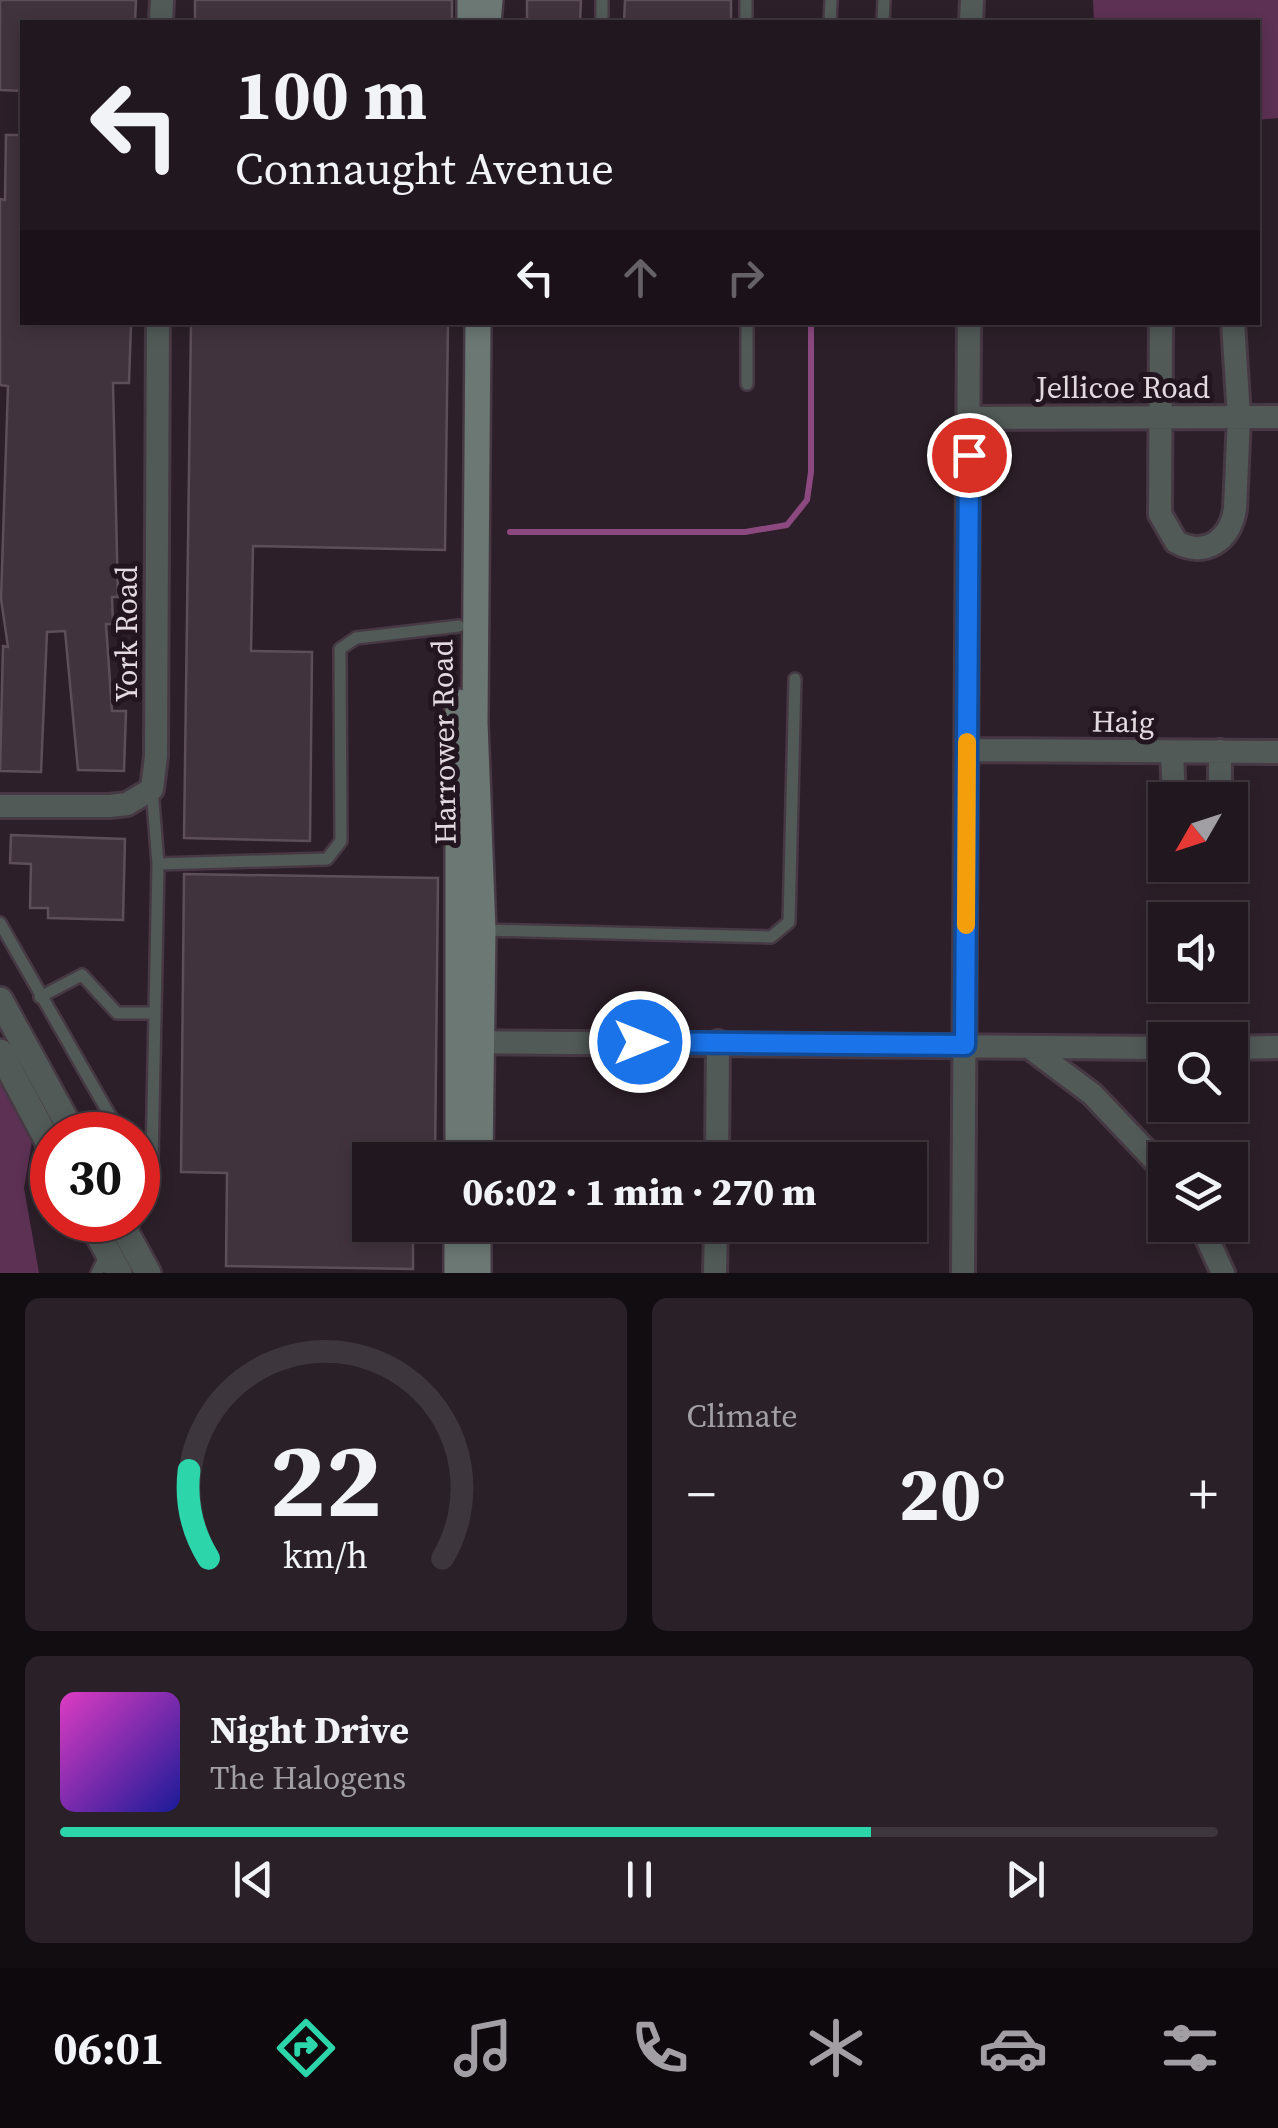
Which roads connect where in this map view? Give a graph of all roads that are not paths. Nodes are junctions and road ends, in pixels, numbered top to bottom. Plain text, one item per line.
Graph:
1 (158, 325) edge
2 (463, 325) edge
3 (478, 325) edge
4 (746, 325) edge
5 (970, 325) edge
6 (1161, 325) edge
7 (1232, 325) edge
8 (747, 384) dead end
9 (1239, 417) junction
10 (1278, 417) edge
11 (969, 418) junction
12 (1160, 419) junction
13 (459, 626) junction
14 (794, 679) dead end
15 (966, 750) junction
16 (1220, 751) junction
17 (1172, 752) junction
18 (1278, 752) edge
19 (1173, 782) edge
20 (1220, 782) edge
21 (152, 789) junction
22 (0, 806) edge
23 (158, 864) junction
24 (0, 923) edge
25 (483, 930) junction
26 (40, 996) junction
27 (0, 1000) edge
28 (155, 1012) junction
29 (471, 1042) junction
30 (718, 1042) junction
31 (965, 1045) junction
32 (1278, 1047) edge
33 (1148, 1048) edge
34 (1248, 1048) edge
35 (1034, 1050) junction
36 (0, 1052) edge
37 (32, 1112) edge
38 (61, 1112) edge
39 (108, 1112) edge
40 (153, 1112) edge
41 (460, 1142) edge
42 (479, 1142) edge
43 (717, 1142) edge
44 (1148, 1153) edge
45 (99, 1242) edge
46 (132, 1242) edge
47 (457, 1242) edge
48 (478, 1242) edge
49 (716, 1242) edge
50 (1209, 1242) edge
51 (108, 1266) edge
52 (148, 1273) edge
53 (457, 1273) edge
54 (478, 1273) edge
55 (715, 1273) edge
56 (963, 1273) edge
57 (1224, 1273) edge

1 - 21 street, York Road
2 - 13 main road, Harrower Road
3 - 25 main road, Harrower Road
4 - 8 lane
5 - 11 street
6 - 12 street
7 - 9 street
9 - 10 street, Jellicoe Road
9 - 12 street, Jellicoe Road
9 - 12 street
11 - 12 street, Jellicoe Road
11 - 15 street
13 - 23 lane
13 - 29 main road, Harrower Road
14 - 25 lane
15 - 17 street, Haig
15 - 31 street
16 - 17 street, Haig
16 - 18 street, Haig
16 - 20 street
17 - 19 street
21 - 22 street
21 - 23 lane
23 - 28 lane
24 - 26 lane
25 - 29 main road, Harrower Road
26 - 28 lane
26 - 39 lane
27 - 38 street
28 - 40 lane
29 - 30 street
29 - 41 main road, Harrower Road
29 - 42 main road, Harrower Road
30 - 31 street
30 - 43 street
31 - 35 street
31 - 56 street
32 - 34 street
33 - 35 street
35 - 44 street
36 - 37 street
45 - 51 street
46 - 52 street
47 - 53 main road
48 - 54 main road
49 - 55 street
50 - 57 street

